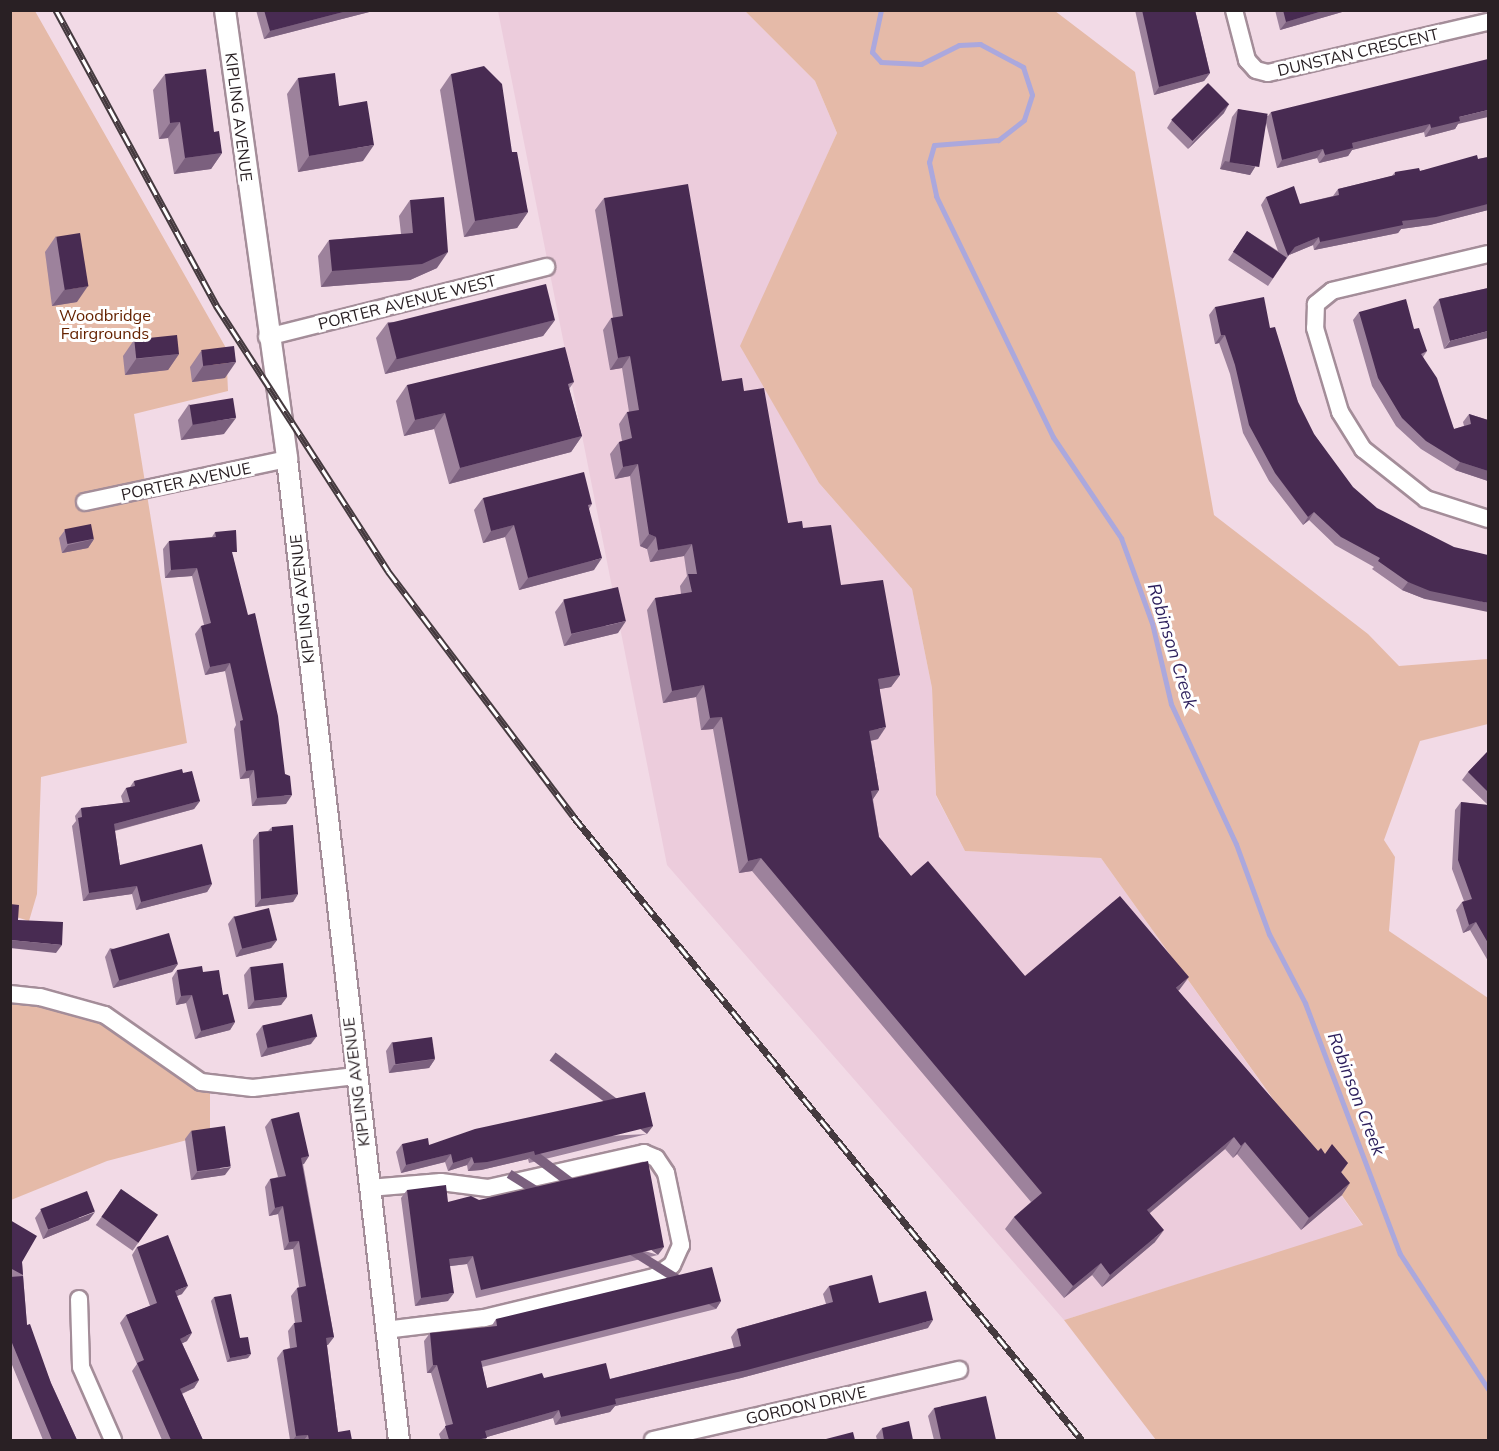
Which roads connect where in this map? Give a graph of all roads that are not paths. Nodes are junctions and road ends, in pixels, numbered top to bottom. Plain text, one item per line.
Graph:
1 (225, 10) edge
2 (1234, 10) edge
3 (1488, 22) edge
4 (1488, 254) edge
5 (546, 267) dead end
6 (267, 337) junction
7 (287, 459) junction
8 (85, 502) dead end
9 (1488, 519) edge
10 (10, 994) edge
11 (355, 1076) junction
12 (369, 1188) junction
13 (79, 1299) dead end
14 (386, 1330) junction
15 (959, 1370) dead end
16 (113, 1440) edge
17 (399, 1440) edge
18 (653, 1440) edge

1 - 6 street, KIPLING AVENUE
2 - 3 street, DUNSTAN CRESCENT
4 - 9 street
5 - 6 street, PORTER AVENUE WEST
6 - 7 street, KIPLING AVENUE
7 - 8 street, PORTER AVENUE
7 - 11 street, KIPLING AVENUE
10 - 11 street
11 - 12 street, KIPLING AVENUE
12 - 14 street, KIPLING AVENUE
12 - 14 street
13 - 16 street
14 - 17 street, KIPLING AVENUE
15 - 18 street, GORDON DRIVE

